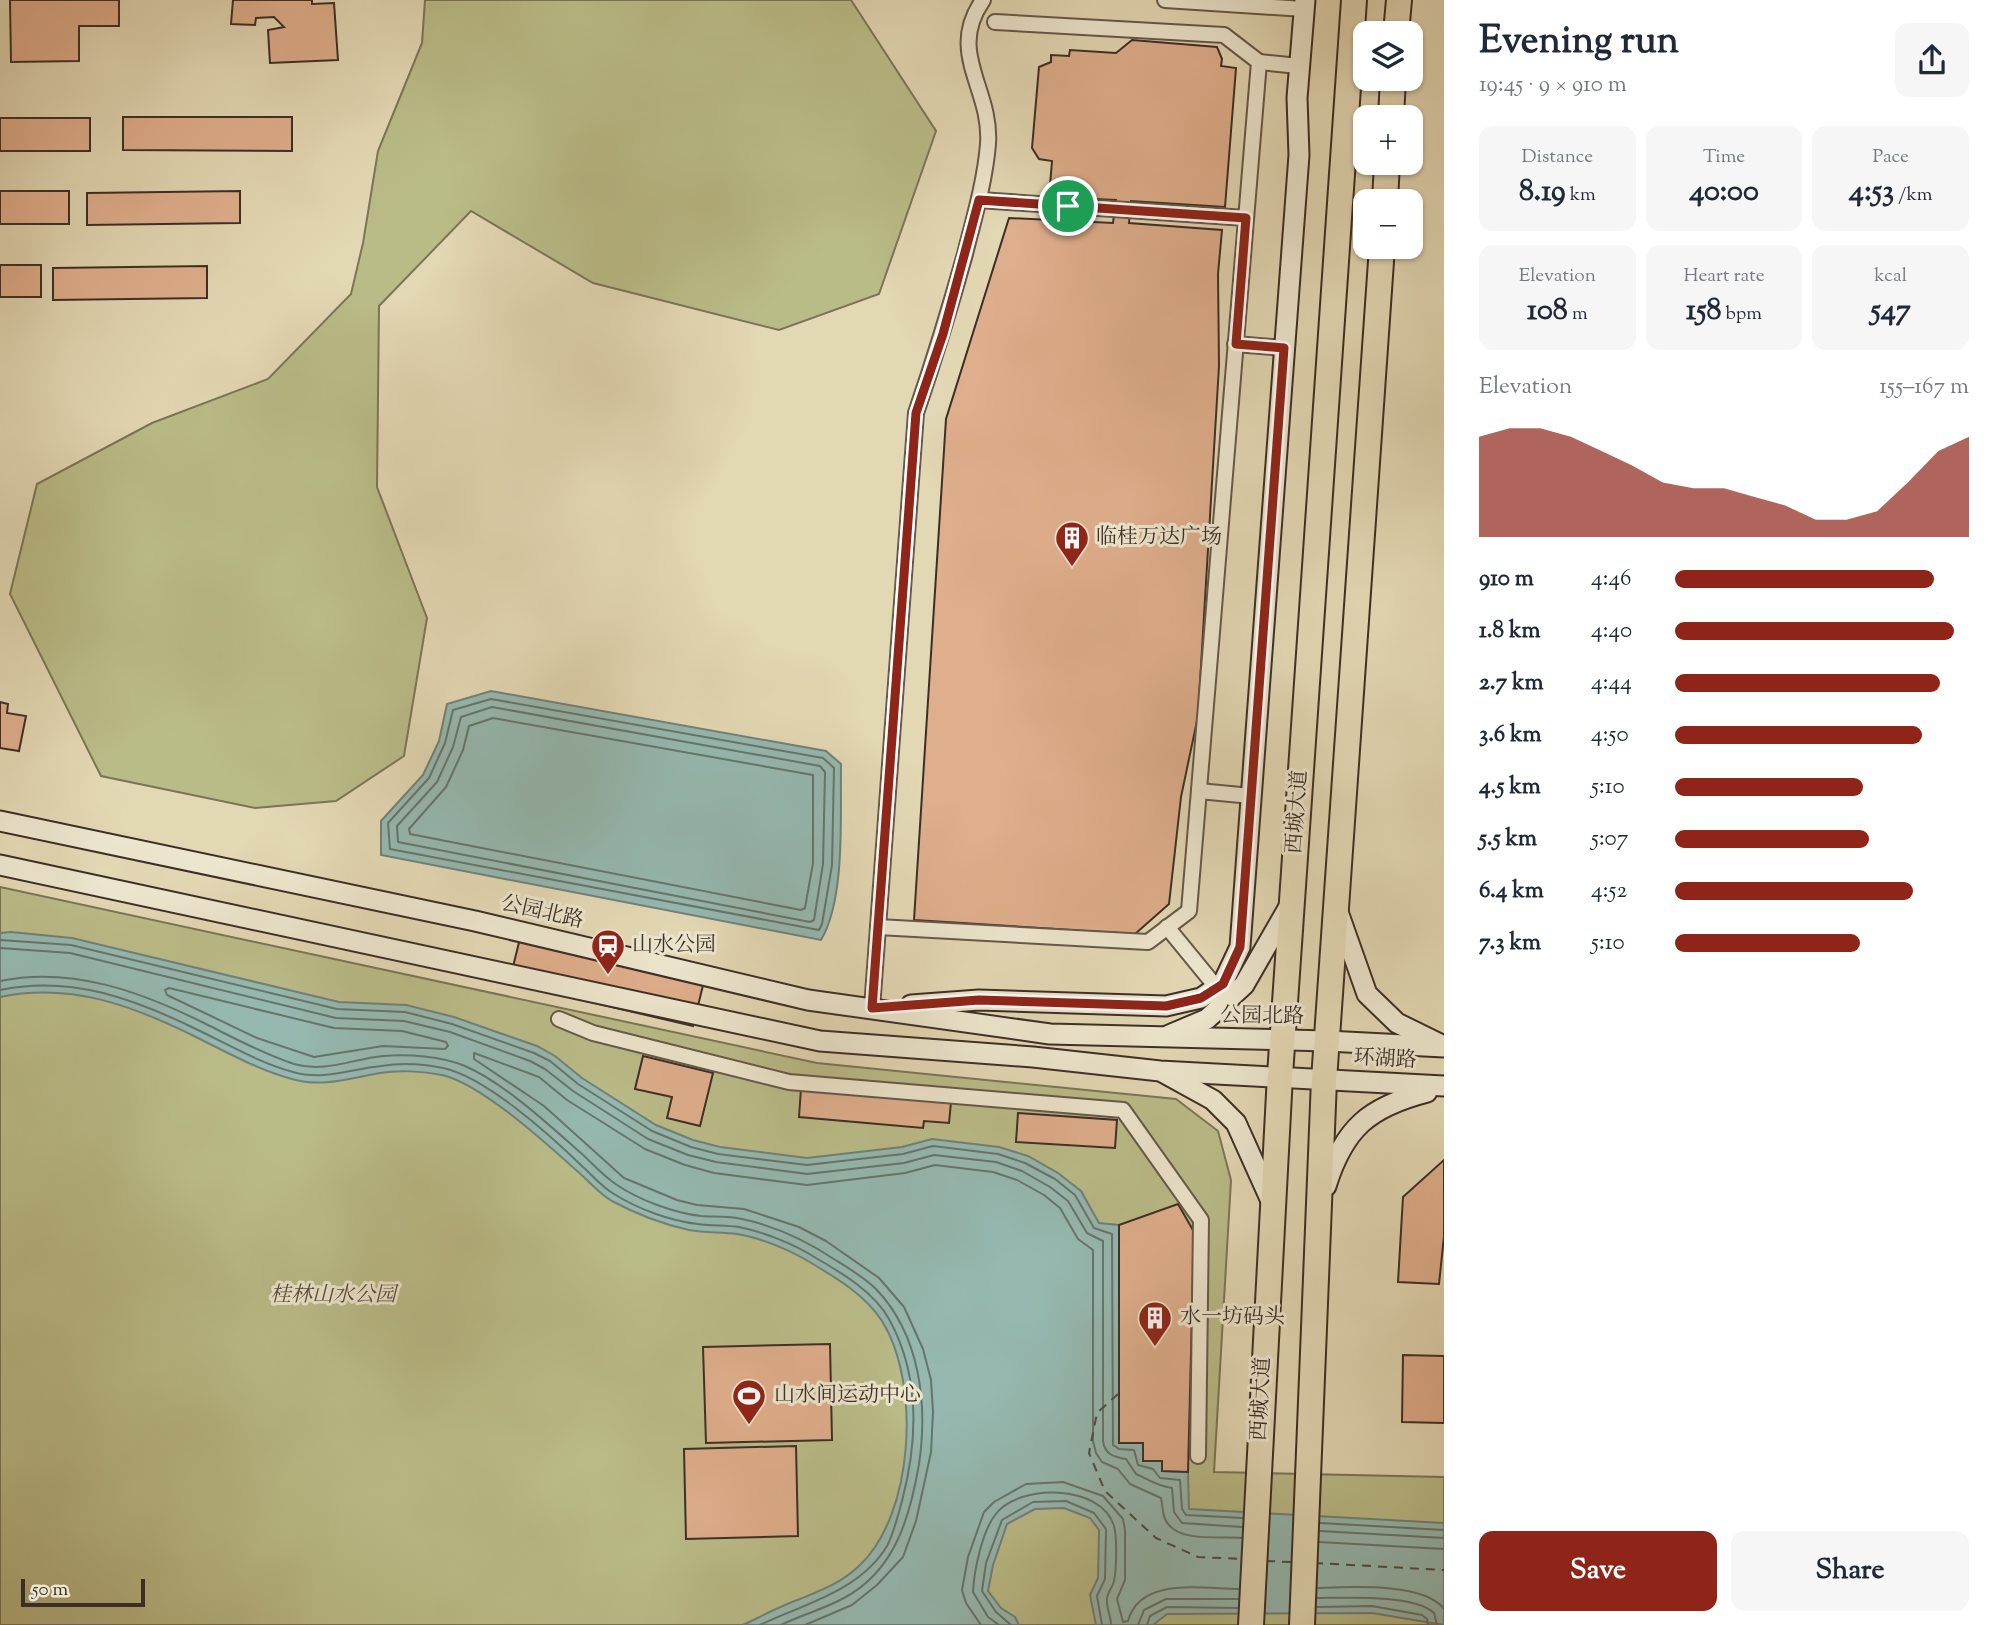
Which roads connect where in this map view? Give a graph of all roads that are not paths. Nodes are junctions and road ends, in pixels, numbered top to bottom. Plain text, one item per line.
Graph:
1 (983, 0) edge
2 (1165, 0) edge
3 (1354, 0) edge
4 (1399, 0) edge
5 (1304, 5) edge
6 (1397, 21) edge
7 (995, 22) dead end
8 (1258, 62) junction
9 (1299, 66) junction
10 (979, 200) junction
11 (1246, 218) junction
12 (1381, 259) edge
13 (1236, 344) junction
14 (1284, 348) junction
15 (1199, 791) junction
16 (1251, 796) junction
17 (0, 821) edge
18 (0, 865) edge
19 (1292, 901) junction
20 (1336, 905) junction
21 (878, 927) junction
22 (1167, 928) junction
23 (1217, 988) junction
24 (872, 1008) junction
25 (559, 1019) dead end
26 (1162, 1037) junction
27 (1282, 1041) junction
28 (1326, 1041) junction
29 (1444, 1047) edge
30 (1160, 1071) junction
31 (1280, 1075) junction
32 (1324, 1080) junction
33 (1444, 1087) edge
34 (1273, 1205) junction
35 (1318, 1210) junction
36 (1198, 1456) dead end
37 (1251, 1625) edge
38 (1301, 1625) edge

1 - 10 street
2 - 5 street
3 - 19 highway, 西城大道
4 - 6 highway
5 - 9 main road
7 - 8 street
8 - 9 street
8 - 11 street
9 - 14 main road
10 - 11 street
10 - 21 street
11 - 13 street
12 - 20 highway
13 - 14 street
13 - 15 street
14 - 16 main road
15 - 16 street
15 - 22 street
16 - 23 main road
17 - 24 main road, 公园北路
18 - 30 main road
19 - 26 main road
19 - 27 highway, 西城大道
20 - 28 highway
20 - 29 main road
21 - 22 street
21 - 24 street
22 - 23 street
23 - 24 main road
24 - 26 main road, 公园北路
25 - 36 street
26 - 27 main road, 公园北路
27 - 28 main road, 公园北路
27 - 31 highway, 西城大道
28 - 29 main road, 环湖路
28 - 32 highway
30 - 31 main road
30 - 34 main road
31 - 32 main road
31 - 34 highway, 西城大道
32 - 33 main road, 环湖路
32 - 35 highway
33 - 35 main road
34 - 37 highway, 西城大道
35 - 38 highway

